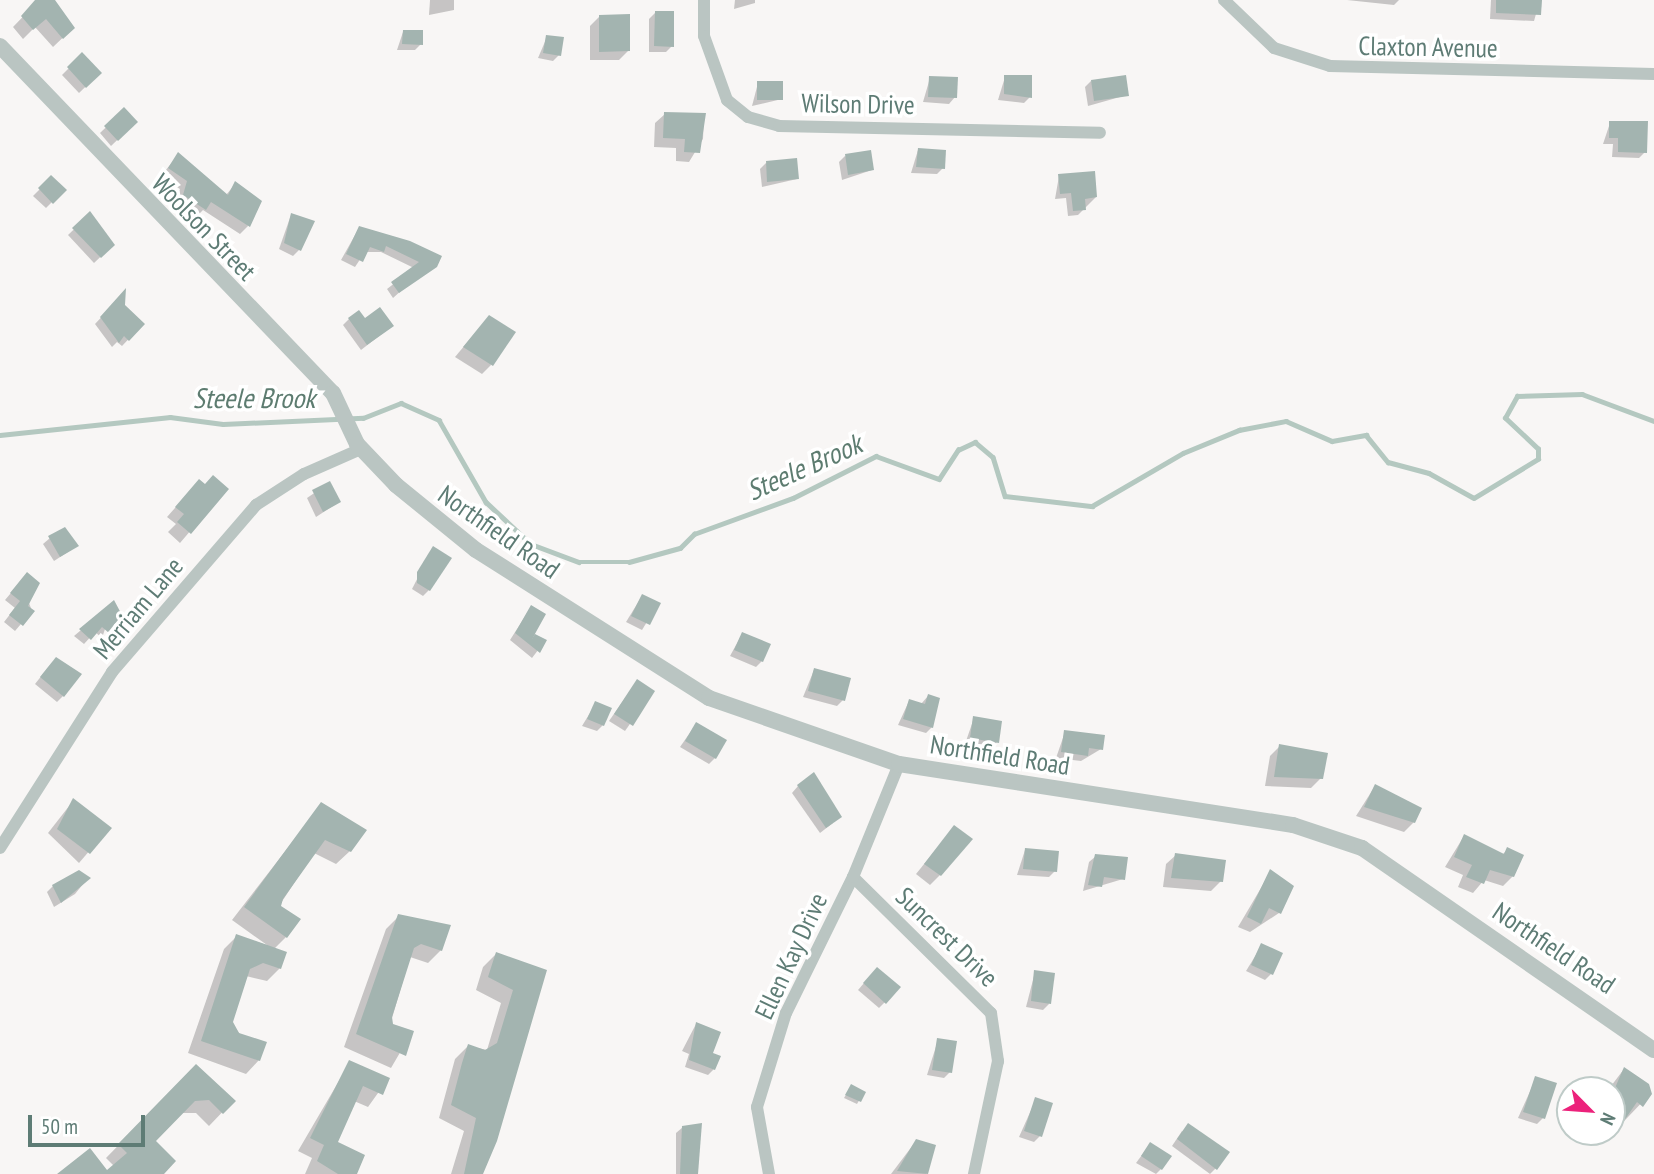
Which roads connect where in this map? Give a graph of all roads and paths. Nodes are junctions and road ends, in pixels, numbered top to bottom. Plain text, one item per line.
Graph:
1 (704, 0) edge
2 (1224, 0) edge
3 (0, 46) edge
4 (1654, 74) edge
5 (1100, 132) dead end
6 (357, 442) junction
7 (899, 764) junction
8 (0, 848) edge
9 (853, 877) junction
10 (1654, 1051) edge
11 (769, 1174) edge
12 (974, 1174) edge

1 - 5 street, Wilson Drive
2 - 4 street, Claxton Avenue
3 - 6 street, Woolson Street
6 - 7 street, Northfield Road
6 - 8 street, Merriam Lane
7 - 9 street, Ellen Kay Drive
7 - 10 street, Northfield Road
9 - 11 street, Ellen Kay Drive
9 - 12 street, Suncrest Drive

